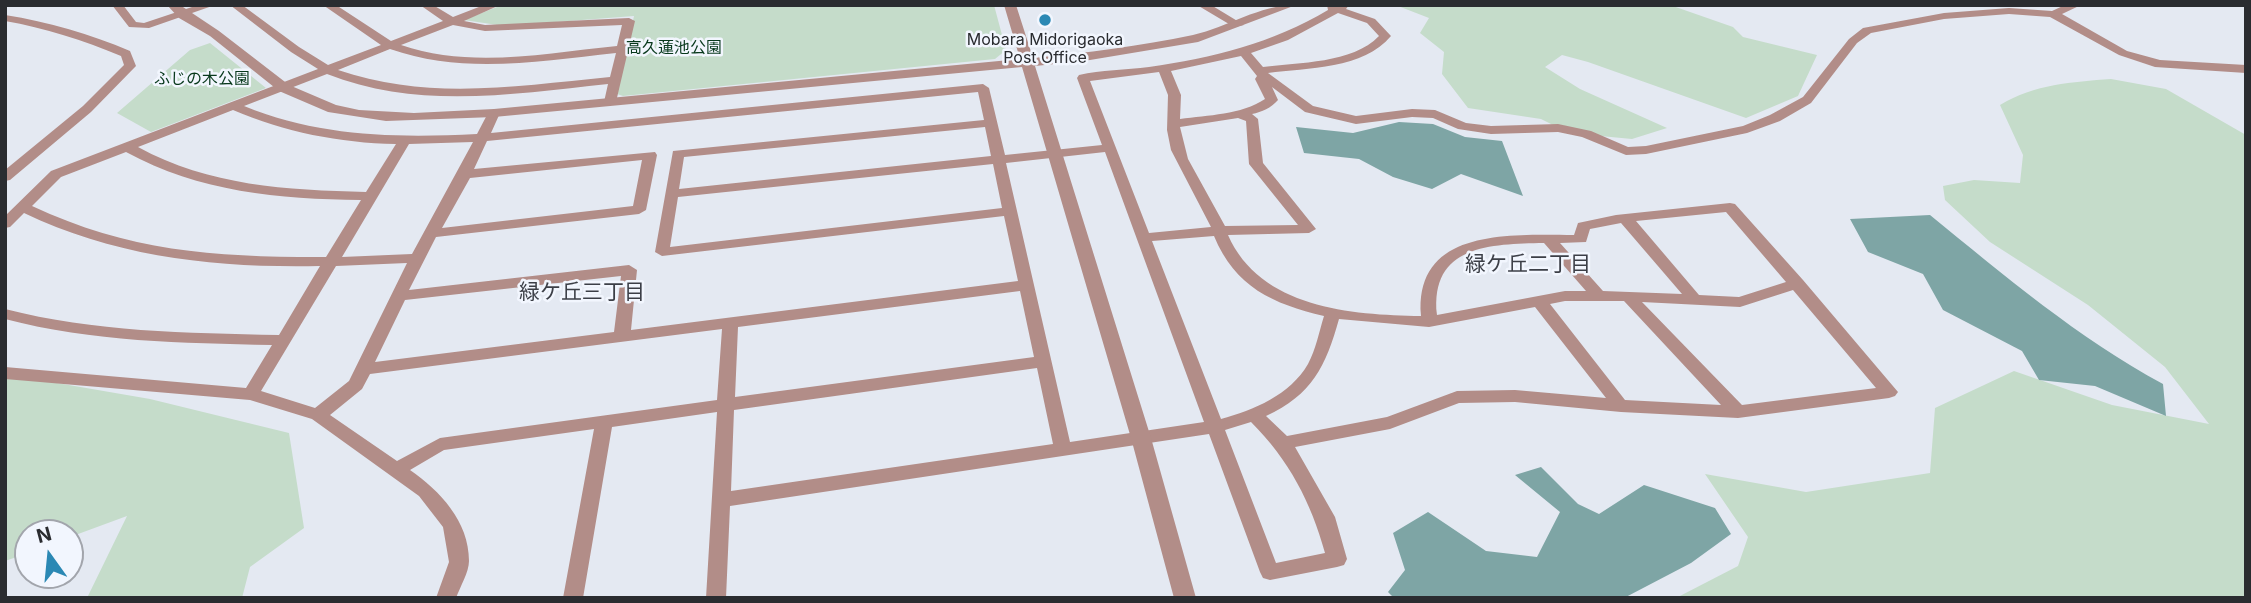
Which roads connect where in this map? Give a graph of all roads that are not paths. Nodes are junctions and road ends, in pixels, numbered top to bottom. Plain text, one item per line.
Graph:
1 (117, 5) edge
2 (210, 5) edge
3 (235, 5) edge
4 (328, 5) edge
5 (425, 5) edge
6 (495, 5) edge
7 (1010, 5) edge
8 (1202, 5) edge
9 (1290, 5) edge
10 (2076, 5) edge
11 (1336, 7) edge
12 (176, 10) edge
13 (2053, 14) junction
14 (5, 18) edge
15 (453, 22) junction
16 (1238, 26) junction
17 (391, 45) junction
18 (623, 48) junction
19 (1242, 51) junction
20 (1026, 61) junction
21 (1164, 69) junction
22 (2246, 69) edge
23 (329, 70) junction
24 (1262, 74) junction
25 (615, 80) junction
26 (283, 87) junction
27 (742, 89) junction
28 (610, 102) junction
29 (234, 106) junction
30 (741, 112) junction
31 (494, 113) junction
32 (1239, 114) junction
33 (990, 123) junction
34 (1173, 124) junction
35 (481, 138) junction
36 (404, 141) junction
37 (128, 147) junction
38 (1109, 148) junction
39 (1054, 154) junction
40 (999, 160) junction
41 (465, 174) junction
42 (5, 177) edge
43 (671, 194) junction
44 (372, 196) junction
45 (23, 207) junction
46 (1012, 211) junction
47 (1625, 218) junction
48 (5, 224) edge
49 (1219, 231) junction
50 (433, 233) junction
51 (1142, 238) junction
52 (1549, 240) junction
53 (417, 258) junction
54 (328, 263) junction
55 (1798, 284) junction
56 (1028, 285) junction
57 (399, 296) junction
58 (1599, 296) junction
59 (1628, 296) junction
60 (1539, 301) junction
61 (1696, 301) junction
62 (5, 314) edge
63 (1333, 314) junction
64 (1429, 322) junction
65 (730, 323) junction
66 (622, 336) junction
67 (282, 340) junction
68 (1044, 360) junction
69 (364, 369) junction
70 (5, 373) edge
71 (251, 394) junction
72 (726, 403) junction
73 (1621, 406) junction
74 (1738, 412) junction
75 (318, 415) junction
76 (1255, 416) junction
77 (604, 420) junction
78 (1215, 427) junction
79 (1141, 438) junction
80 (1283, 443) junction
81 (1063, 449) junction
82 (395, 471) junction
83 (721, 500) junction
84 (446, 598) edge
85 (573, 598) edge
86 (716, 598) edge
87 (1185, 598) edge

1 - 12 street
2 - 12 street
3 - 23 street
4 - 17 street
5 - 15 street
6 - 15 street
7 - 20 street
8 - 16 street
9 - 16 street
10 - 13 street
11 - 19 street
11 - 24 street
12 - 26 street
13 - 22 street
13 - 24 street
14 - 42 street
15 - 17 street
15 - 18 street
16 - 20 street
17 - 18 street
17 - 23 street
18 - 25 street
19 - 21 street
19 - 24 street
20 - 27 street
20 - 39 street
21 - 34 street
21 - 38 street
23 - 25 street
23 - 26 street
24 - 32 street
25 - 28 street
26 - 29 street
26 - 31 street
27 - 28 street
27 - 30 street
28 - 31 street
29 - 36 street
29 - 37 street
30 - 33 street
30 - 35 street
31 - 35 street
32 - 34 street
32 - 49 street
33 - 40 street
33 - 43 street
34 - 49 street
35 - 36 street
35 - 41 street
36 - 44 street
37 - 44 street
37 - 45 street
38 - 39 street
38 - 51 street
39 - 40 street
39 - 79 street
40 - 43 street
40 - 46 street
41 - 50 street
41 - 50 street
43 - 46 street
44 - 54 street
45 - 48 street
45 - 54 street
46 - 56 street
47 - 52 street
47 - 55 street
47 - 61 street
49 - 51 street
49 - 63 street
50 - 53 street
51 - 78 street
52 - 58 street
52 - 64 street
53 - 54 street
53 - 57 street
54 - 67 street
55 - 61 street
55 - 74 street
56 - 65 street
56 - 68 street
57 - 66 street
57 - 69 street
58 - 59 street
58 - 60 street
59 - 61 street
59 - 74 street
60 - 64 street
60 - 73 street
62 - 67 street
63 - 64 street
63 - 76 street
65 - 66 street
65 - 72 street
66 - 69 street
67 - 71 street
68 - 72 street
68 - 81 street
69 - 75 street
70 - 71 street
71 - 75 street
72 - 77 street
72 - 83 street
73 - 74 street
73 - 80 street
75 - 82 street
76 - 78 street
76 - 80 street
77 - 82 street
77 - 85 street
78 - 79 street
78 - 80 street
79 - 81 street
79 - 87 street
81 - 83 street
82 - 84 street
83 - 86 street

